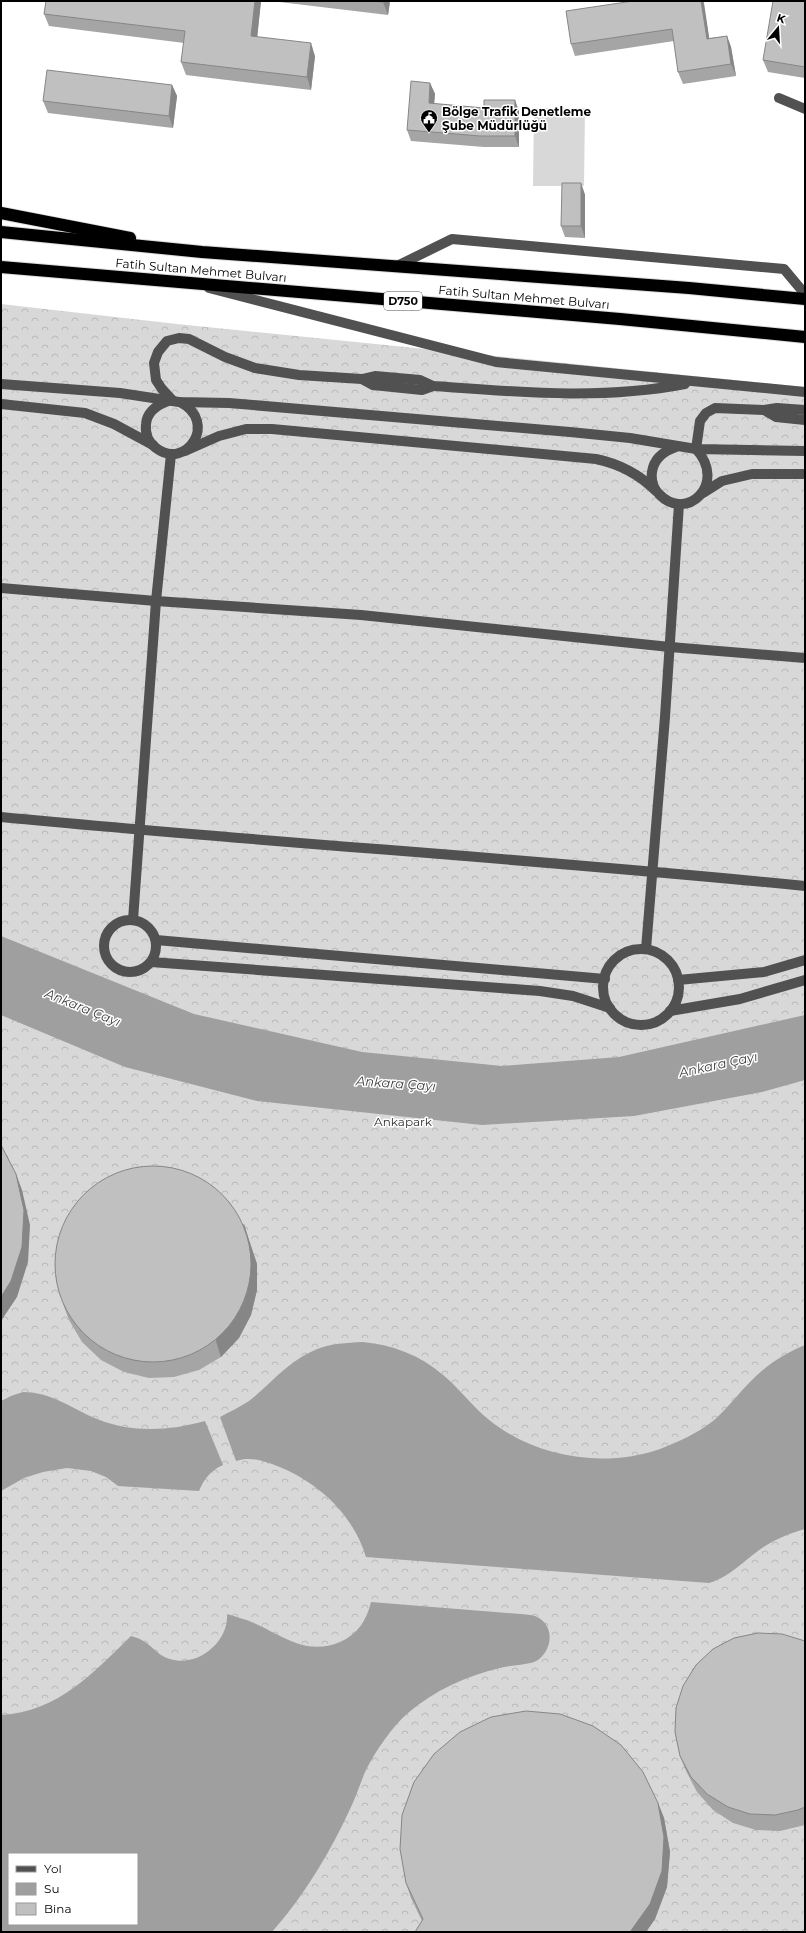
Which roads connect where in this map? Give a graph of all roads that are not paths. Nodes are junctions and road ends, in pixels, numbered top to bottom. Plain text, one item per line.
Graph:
1 (779, 98) dead end
2 (805, 109) edge
3 (1, 213) edge
4 (1, 232) edge
5 (202, 252) junction
6 (396, 266) junction
7 (1, 267) edge
8 (53, 271) junction
9 (1, 274) edge
10 (186, 282) junction
11 (805, 294) edge
12 (805, 299) edge
13 (805, 337) edge
14 (697, 382) junction
15 (1, 384) edge
16 (805, 392) edge
17 (173, 401) junction
18 (1, 404) edge
19 (764, 410) junction
20 (805, 410) edge
21 (805, 420) edge
22 (153, 445) junction
23 (676, 447) junction
24 (696, 449) junction
25 (185, 451) junction
26 (805, 451) edge
27 (171, 454) junction
28 (805, 474) edge
29 (656, 491) junction
30 (702, 493) junction
31 (679, 504) junction
32 (1, 588) edge
33 (156, 601) junction
34 (670, 647) junction
35 (805, 658) edge
36 (1, 817) edge
37 (139, 830) junction
38 (652, 873) junction
39 (805, 886) edge
40 (133, 920) junction
41 (156, 940) junction
42 (646, 949) junction
43 (805, 960) edge
44 (151, 962) junction
45 (605, 979) junction
46 (678, 980) junction
47 (805, 980) edge
48 (610, 1008) junction
49 (670, 1011) junction

1 - 2 street
3 - 5 highway
4 - 5 highway, Fatih Sultan Mehmet Bulvarı
5 - 6 highway, Fatih Sultan Mehmet Bulvarı
6 - 11 street
6 - 12 highway, Fatih Sultan Mehmet Bulvarı
7 - 8 highway, Fatih Sultan Mehmet Bulvarı / D750
8 - 9 highway
8 - 10 highway, Fatih Sultan Mehmet Bulvarı / D750
10 - 13 highway, Fatih Sultan Mehmet Bulvarı / D750
10 - 14 street
14 - 16 street
14 - 17 street
15 - 17 street
17 - 22 street
17 - 23 street
17 - 25 street
18 - 22 street
19 - 20 street
19 - 21 street
19 - 24 street
22 - 27 street
23 - 24 street
23 - 29 street
24 - 26 street
24 - 30 street
25 - 27 street
25 - 29 street
27 - 33 street
28 - 30 street
29 - 31 street
30 - 31 street
31 - 34 street
32 - 33 street
33 - 34 street
33 - 37 street
34 - 35 street
34 - 38 street
36 - 37 street
37 - 38 street
37 - 40 street
38 - 39 street
38 - 42 street
40 - 41 street
40 - 44 street
41 - 44 street
41 - 45 street
42 - 45 street
42 - 46 street
43 - 46 street
44 - 48 street
45 - 48 street
46 - 49 street
47 - 49 street
48 - 49 street

